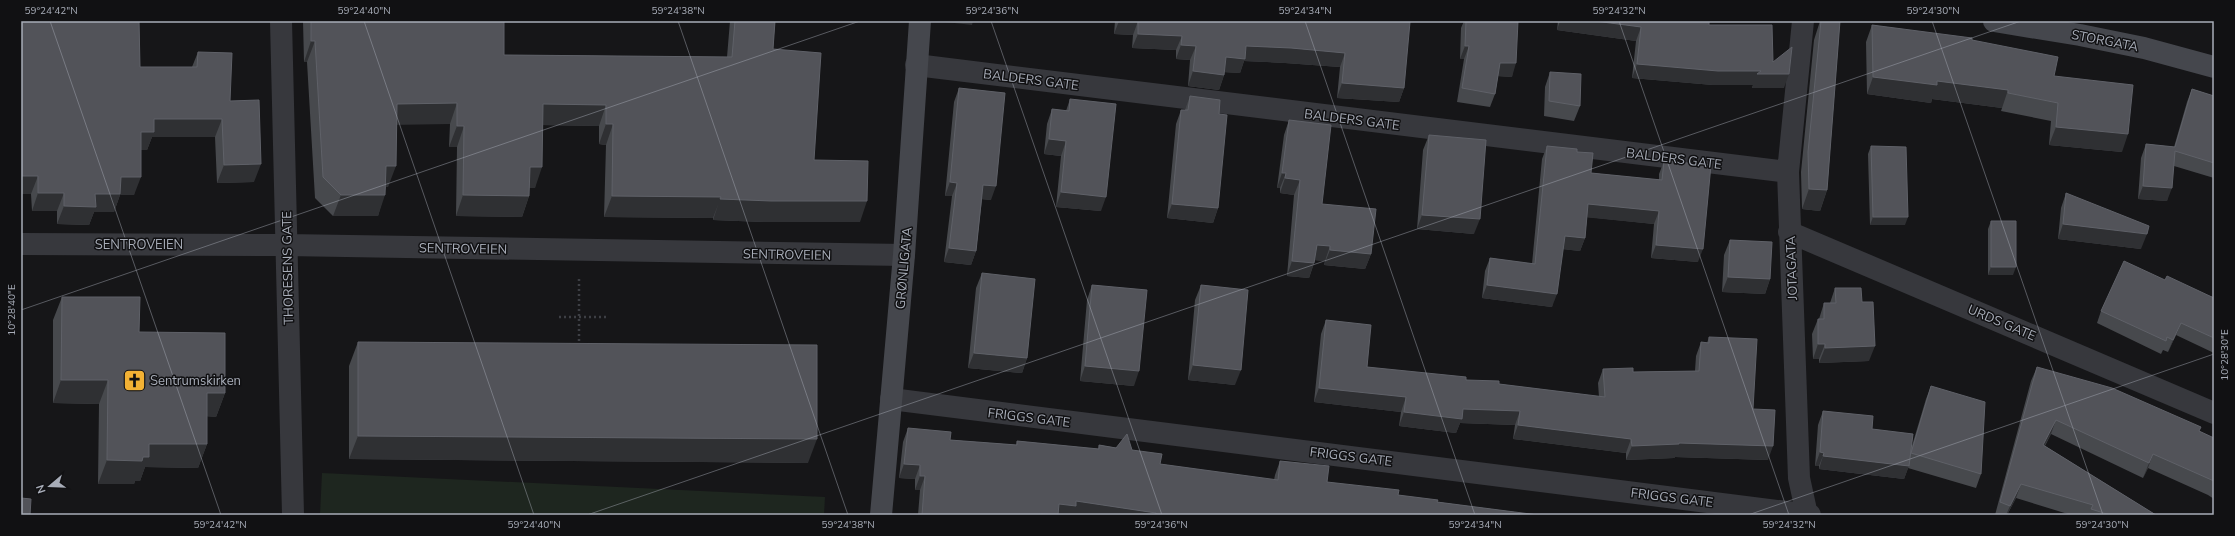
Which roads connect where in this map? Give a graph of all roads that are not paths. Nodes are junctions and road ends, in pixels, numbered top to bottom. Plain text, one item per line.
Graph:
1 (281, 21) edge
2 (920, 21) edge
3 (1803, 21) edge
4 (1994, 21) edge
5 (916, 65) junction
6 (2214, 67) edge
7 (1788, 172) junction
8 (1790, 232) junction
9 (21, 244) edge
10 (286, 245) junction
11 (904, 255) junction
12 (891, 399) junction
13 (2214, 413) edge
14 (293, 515) edge
15 (881, 515) edge
16 (1808, 515) edge

1 - 10 street, THORESENS GATE
2 - 5 main road, GRØNLIGATA
3 - 7 street, JOTAGATA
4 - 6 main road, STORGATA
5 - 7 street, BALDERS GATE
5 - 11 main road, GRØNLIGATA
7 - 8 street, JOTAGATA
8 - 13 street, URDS GATE
8 - 16 street, JOTAGATA
9 - 10 street, SENTROVEIEN
10 - 11 street, SENTROVEIEN
10 - 14 street, THORESENS GATE
11 - 12 main road, GRØNLIGATA
12 - 15 main road, GRØNLIGATA
12 - 16 street, FRIGGS GATE

